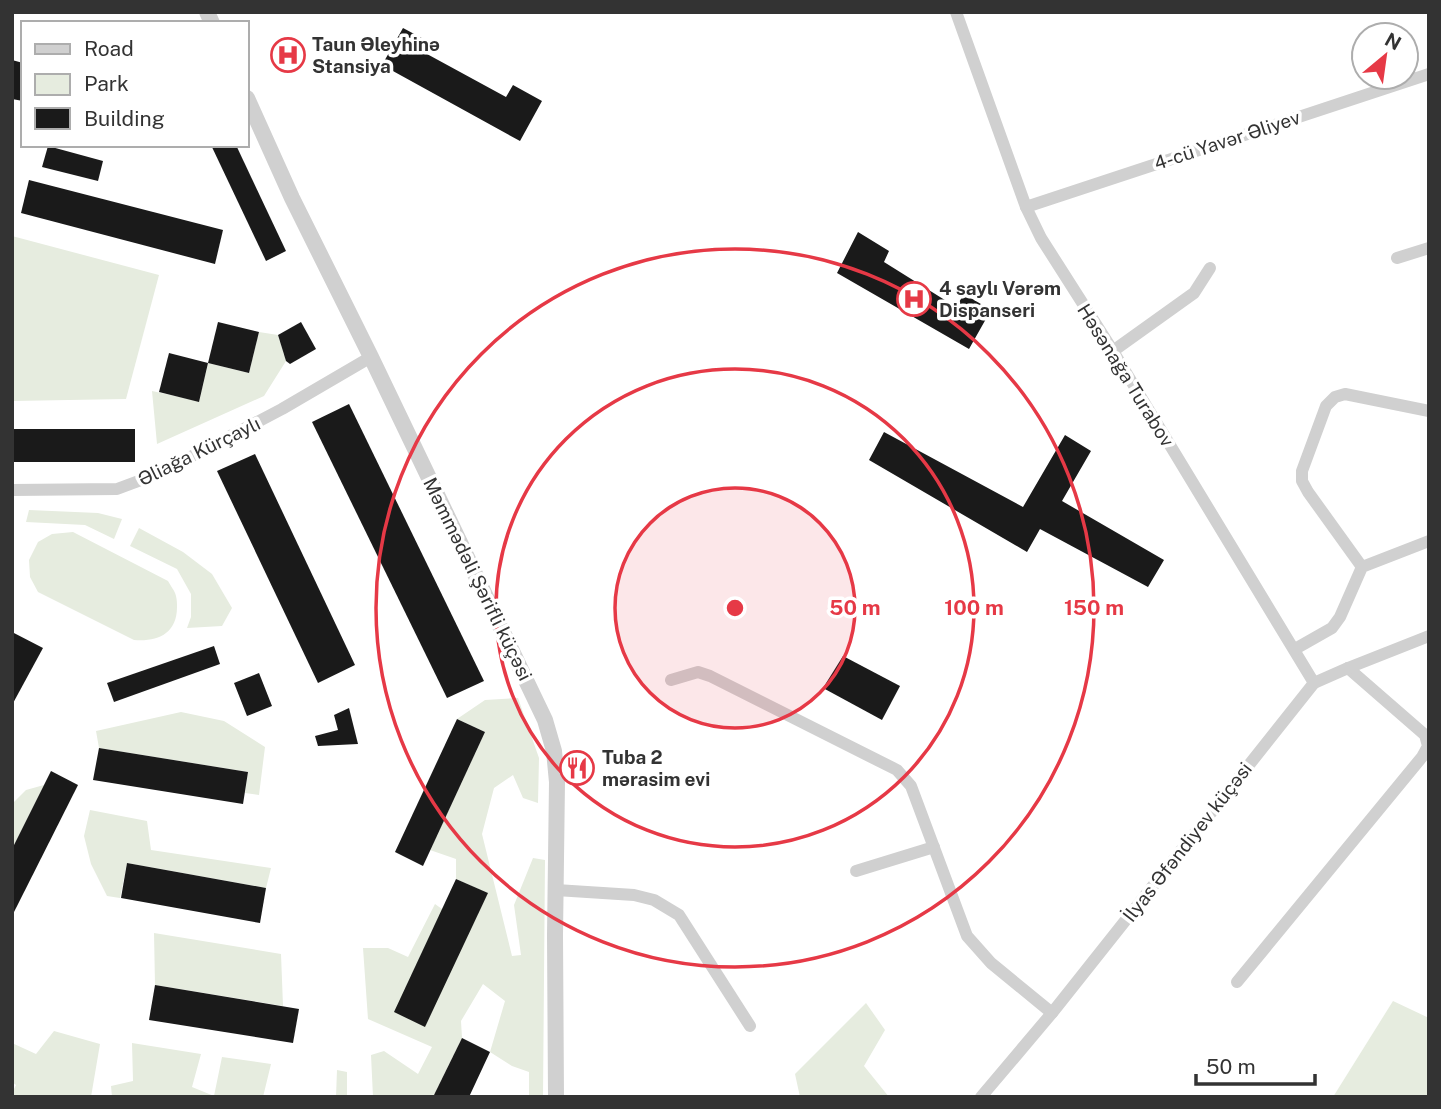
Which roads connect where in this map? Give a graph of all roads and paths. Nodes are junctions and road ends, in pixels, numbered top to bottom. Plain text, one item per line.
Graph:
1 (956, 12) edge
2 (1429, 74) edge
3 (248, 99) edge
4 (1026, 206) junction
5 (1429, 248) edge
6 (1396, 258) dead end
7 (1210, 268) dead end
8 (1113, 351) junction
9 (371, 357) junction
10 (1429, 411) edge
11 (12, 490) edge
12 (1429, 541) edge
13 (1362, 567) junction
14 (1429, 636) edge
15 (1295, 649) junction
16 (1348, 668) junction
17 (671, 680) dead end
18 (1314, 683) junction
19 (934, 847) junction
20 (856, 871) dead end
21 (555, 890) junction
22 (1237, 982) dead end
23 (1052, 1013) junction
24 (750, 1027) dead end
25 (556, 1097) edge
26 (981, 1097) edge

1 - 4 street, Həsənağa Turabov
2 - 4 street, 4-cü Yavər Əliyev
3 - 9 street, Məmmədəli Şərifli küçəsi
4 - 8 street, Həsənağa Turabov
5 - 6 street
7 - 8 street
8 - 15 street, Həsənağa Turabov
9 - 11 street, Əliağa Kürçaylı
9 - 21 street, Məmmədəli Şərifli küçəsi
10 - 13 street
12 - 13 street
13 - 15 street
14 - 16 street, İlyas Əfəndiyev küçəsi
15 - 18 street, Həsənağa Turabov
16 - 18 street, İlyas Əfəndiyev küçəsi
16 - 22 street
17 - 19 street
18 - 23 street, İlyas Əfəndiyev küçəsi
19 - 20 street
19 - 23 street
21 - 24 street
21 - 25 street, Məmmədəli Şərifli küçəsi
23 - 26 street, İlyas Əfəndiyev küçəsi

